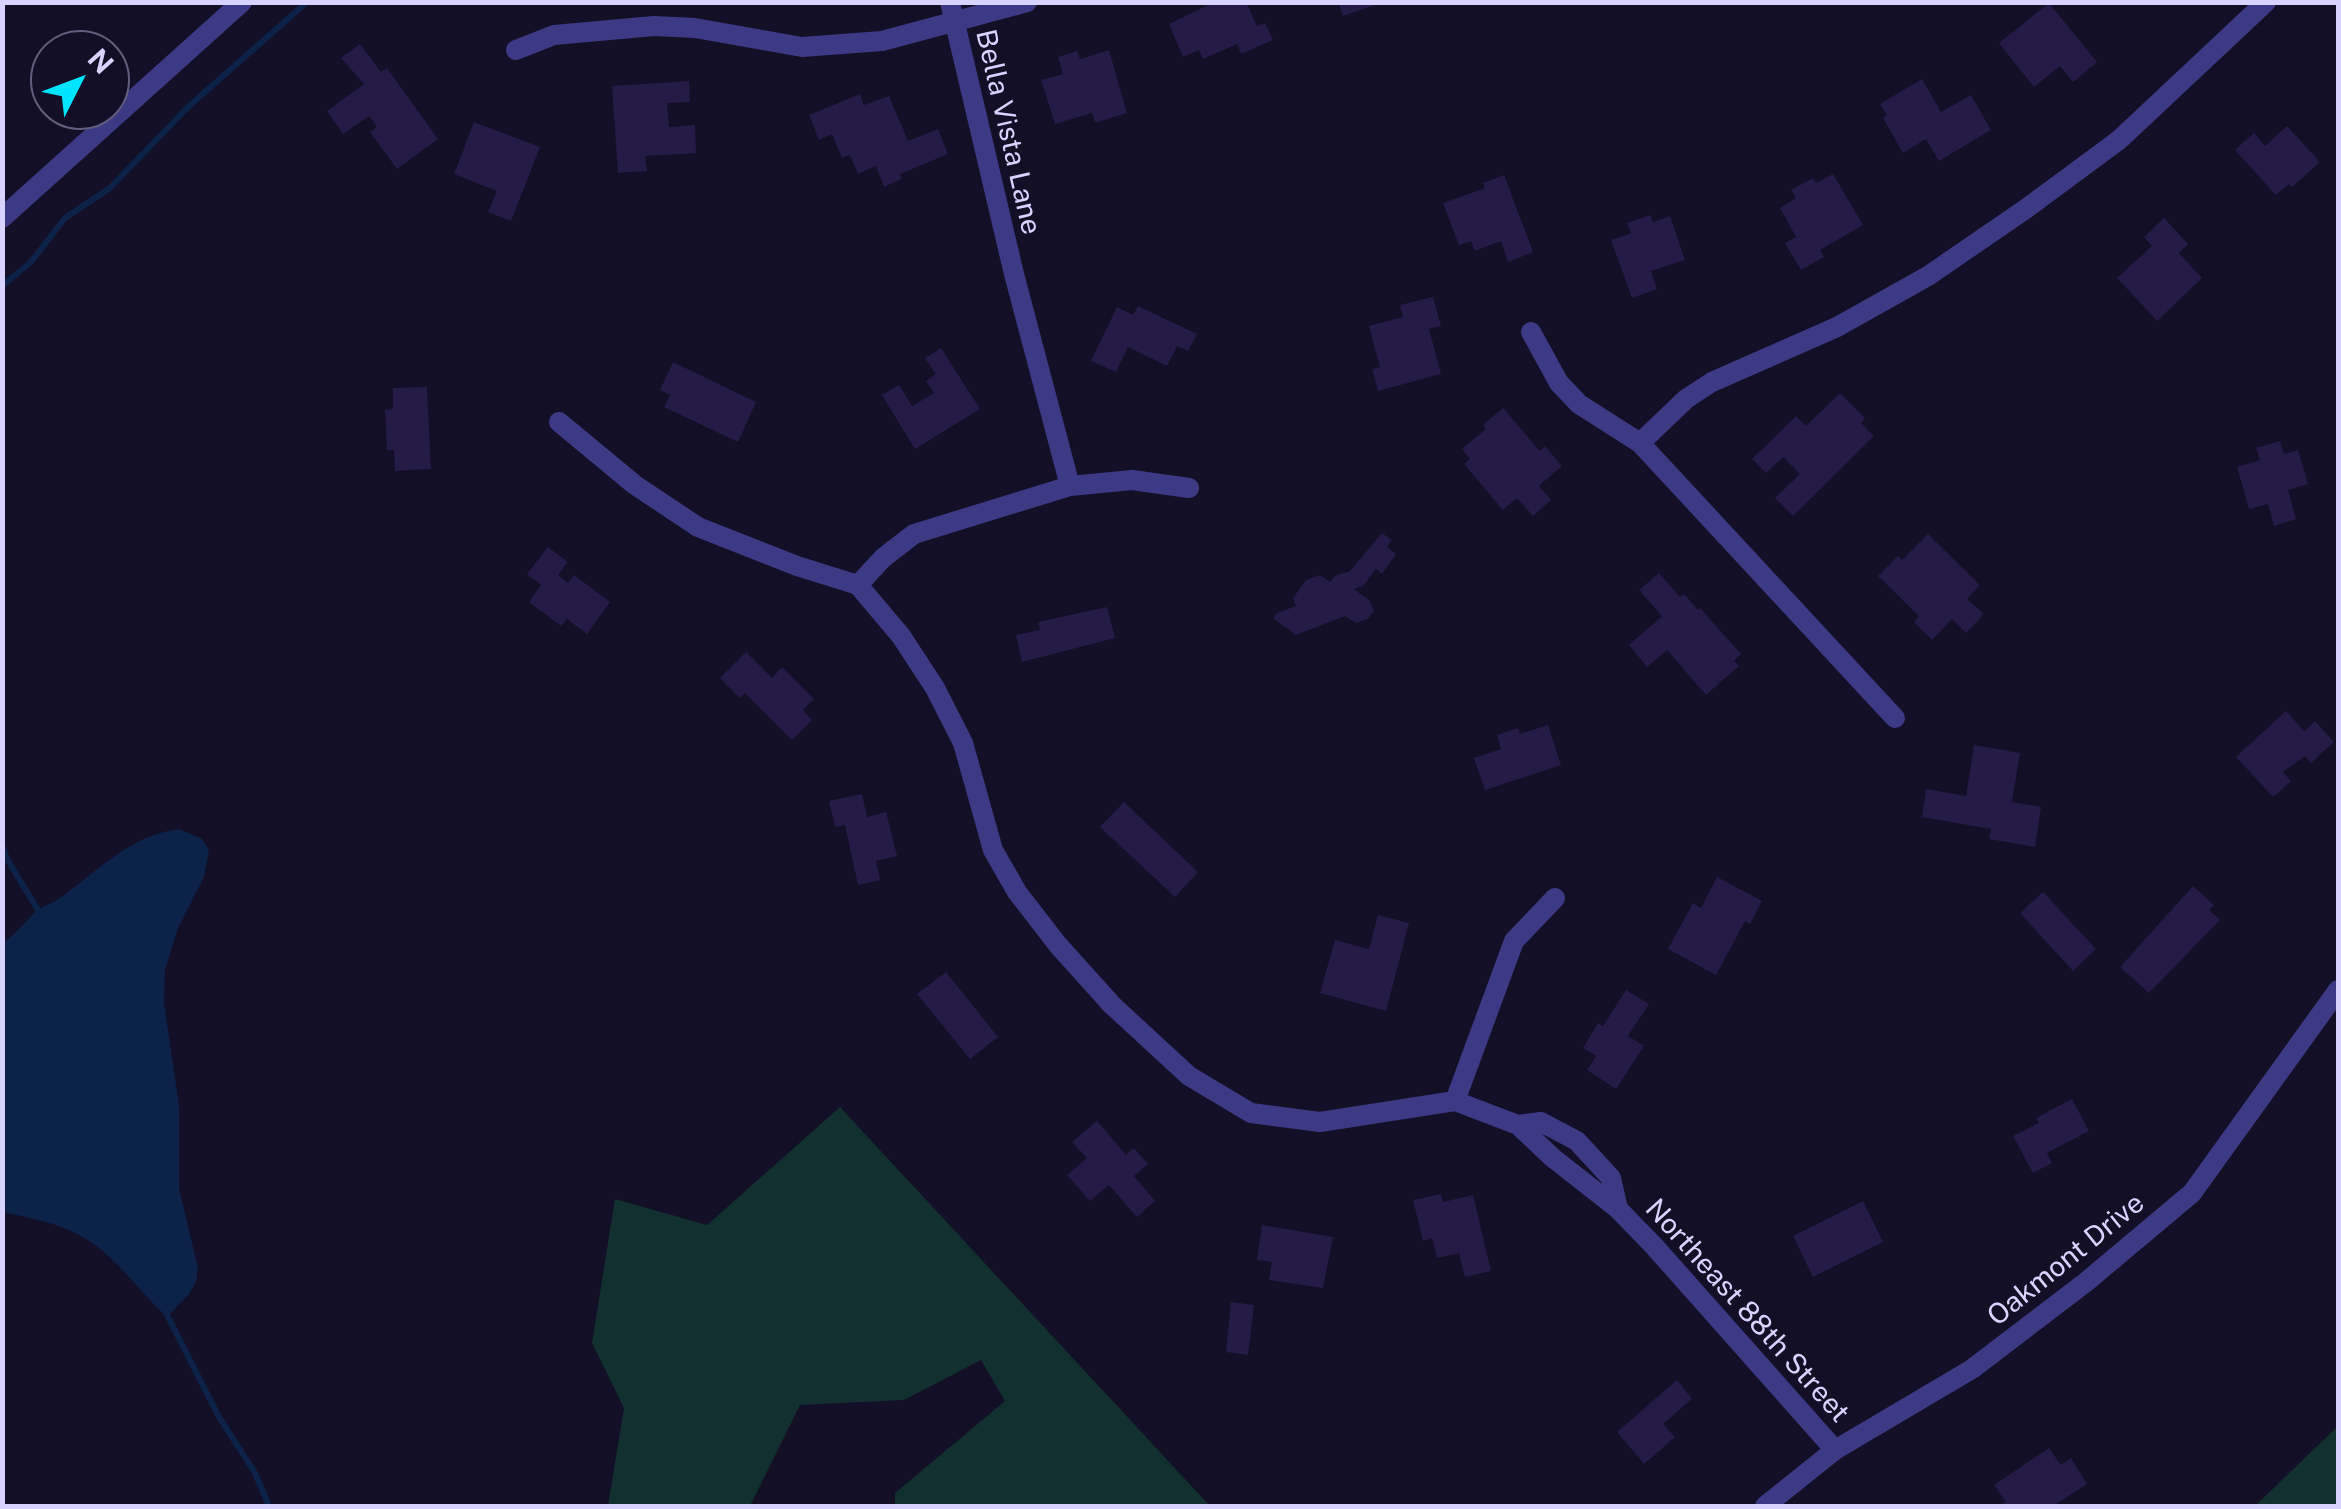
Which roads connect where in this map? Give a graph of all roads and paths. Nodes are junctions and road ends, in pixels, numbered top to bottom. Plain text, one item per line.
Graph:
1 (242, 2) edge
2 (1027, 2) edge
3 (2266, 2) edge
4 (952, 12) edge
5 (516, 50) dead end
6 (2, 218) edge
7 (1532, 332) dead end
8 (559, 422) dead end
9 (1640, 444) junction
10 (1070, 486) junction
11 (1189, 488) dead end
12 (858, 586) junction
13 (1896, 718) dead end
14 (1556, 898) dead end
15 (2338, 990) edge
16 (1455, 1101) junction
17 (1836, 1450) junction
18 (1765, 1506) edge

1 - 6 street
2 - 4 street
3 - 9 street
4 - 5 street
4 - 10 street, Bella Vista Lane
7 - 9 street
8 - 12 street
9 - 13 street
10 - 11 street
10 - 12 street
12 - 16 street, Northeast 88th Street
14 - 16 street
15 - 17 street, Oakmont Drive
16 - 17 street, Northeast 88th Street
17 - 18 street, Oakmont Drive

